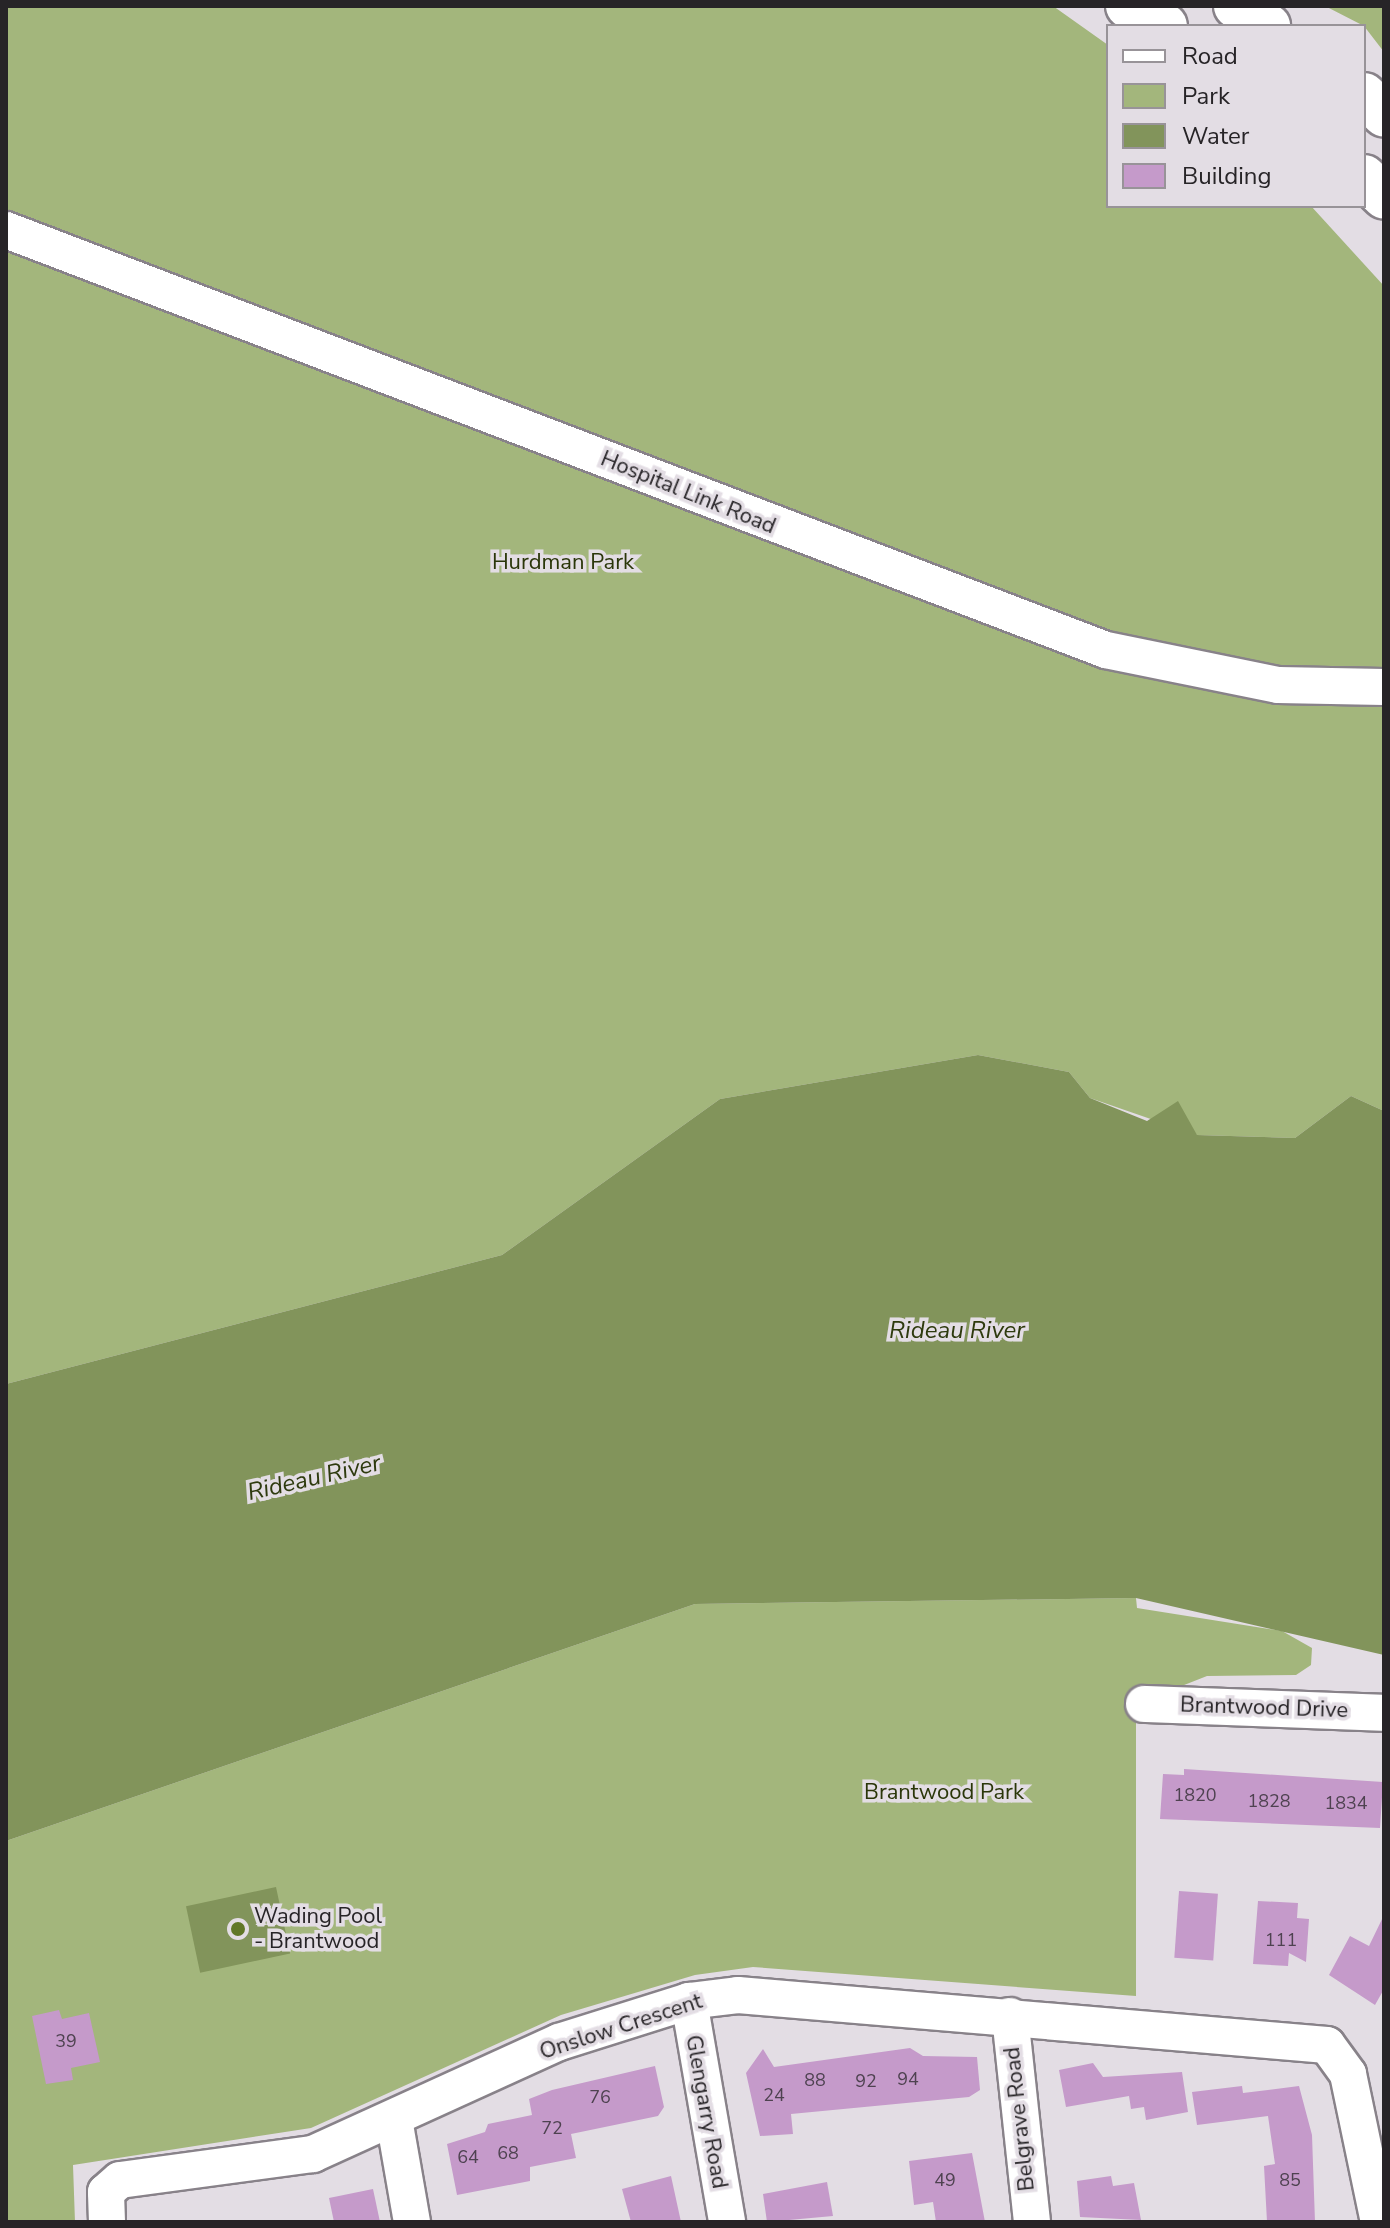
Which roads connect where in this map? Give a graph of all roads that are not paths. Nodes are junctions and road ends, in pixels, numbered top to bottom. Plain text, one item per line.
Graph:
1 (1128, 6) edge
2 (1236, 6) edge
3 (1161, 24) edge
4 (1265, 24) edge
5 (1366, 97) edge
6 (1384, 114) edge
7 (1366, 179) edge
8 (1384, 196) edge
9 (6, 231) edge
10 (1384, 687) edge
11 (1144, 1704) dead end
12 (1384, 1713) edge
13 (689, 2001) junction
14 (1010, 2016) junction
15 (394, 2119) junction
16 (105, 2212) edge
17 (412, 2222) edge
18 (727, 2222) edge
19 (1032, 2222) edge
20 (1379, 2222) edge

1 - 3 main road
2 - 4 main road
5 - 6 main road
7 - 8 main road
9 - 10 street, Hospital Link Road
11 - 12 street, Brantwood Drive
13 - 14 street, Onslow Crescent
13 - 15 street, Onslow Crescent
13 - 18 street, Glengarry Road
14 - 19 street, Belgrave Road
14 - 20 street, Onslow Crescent
15 - 16 street, Onslow Crescent
15 - 17 street

